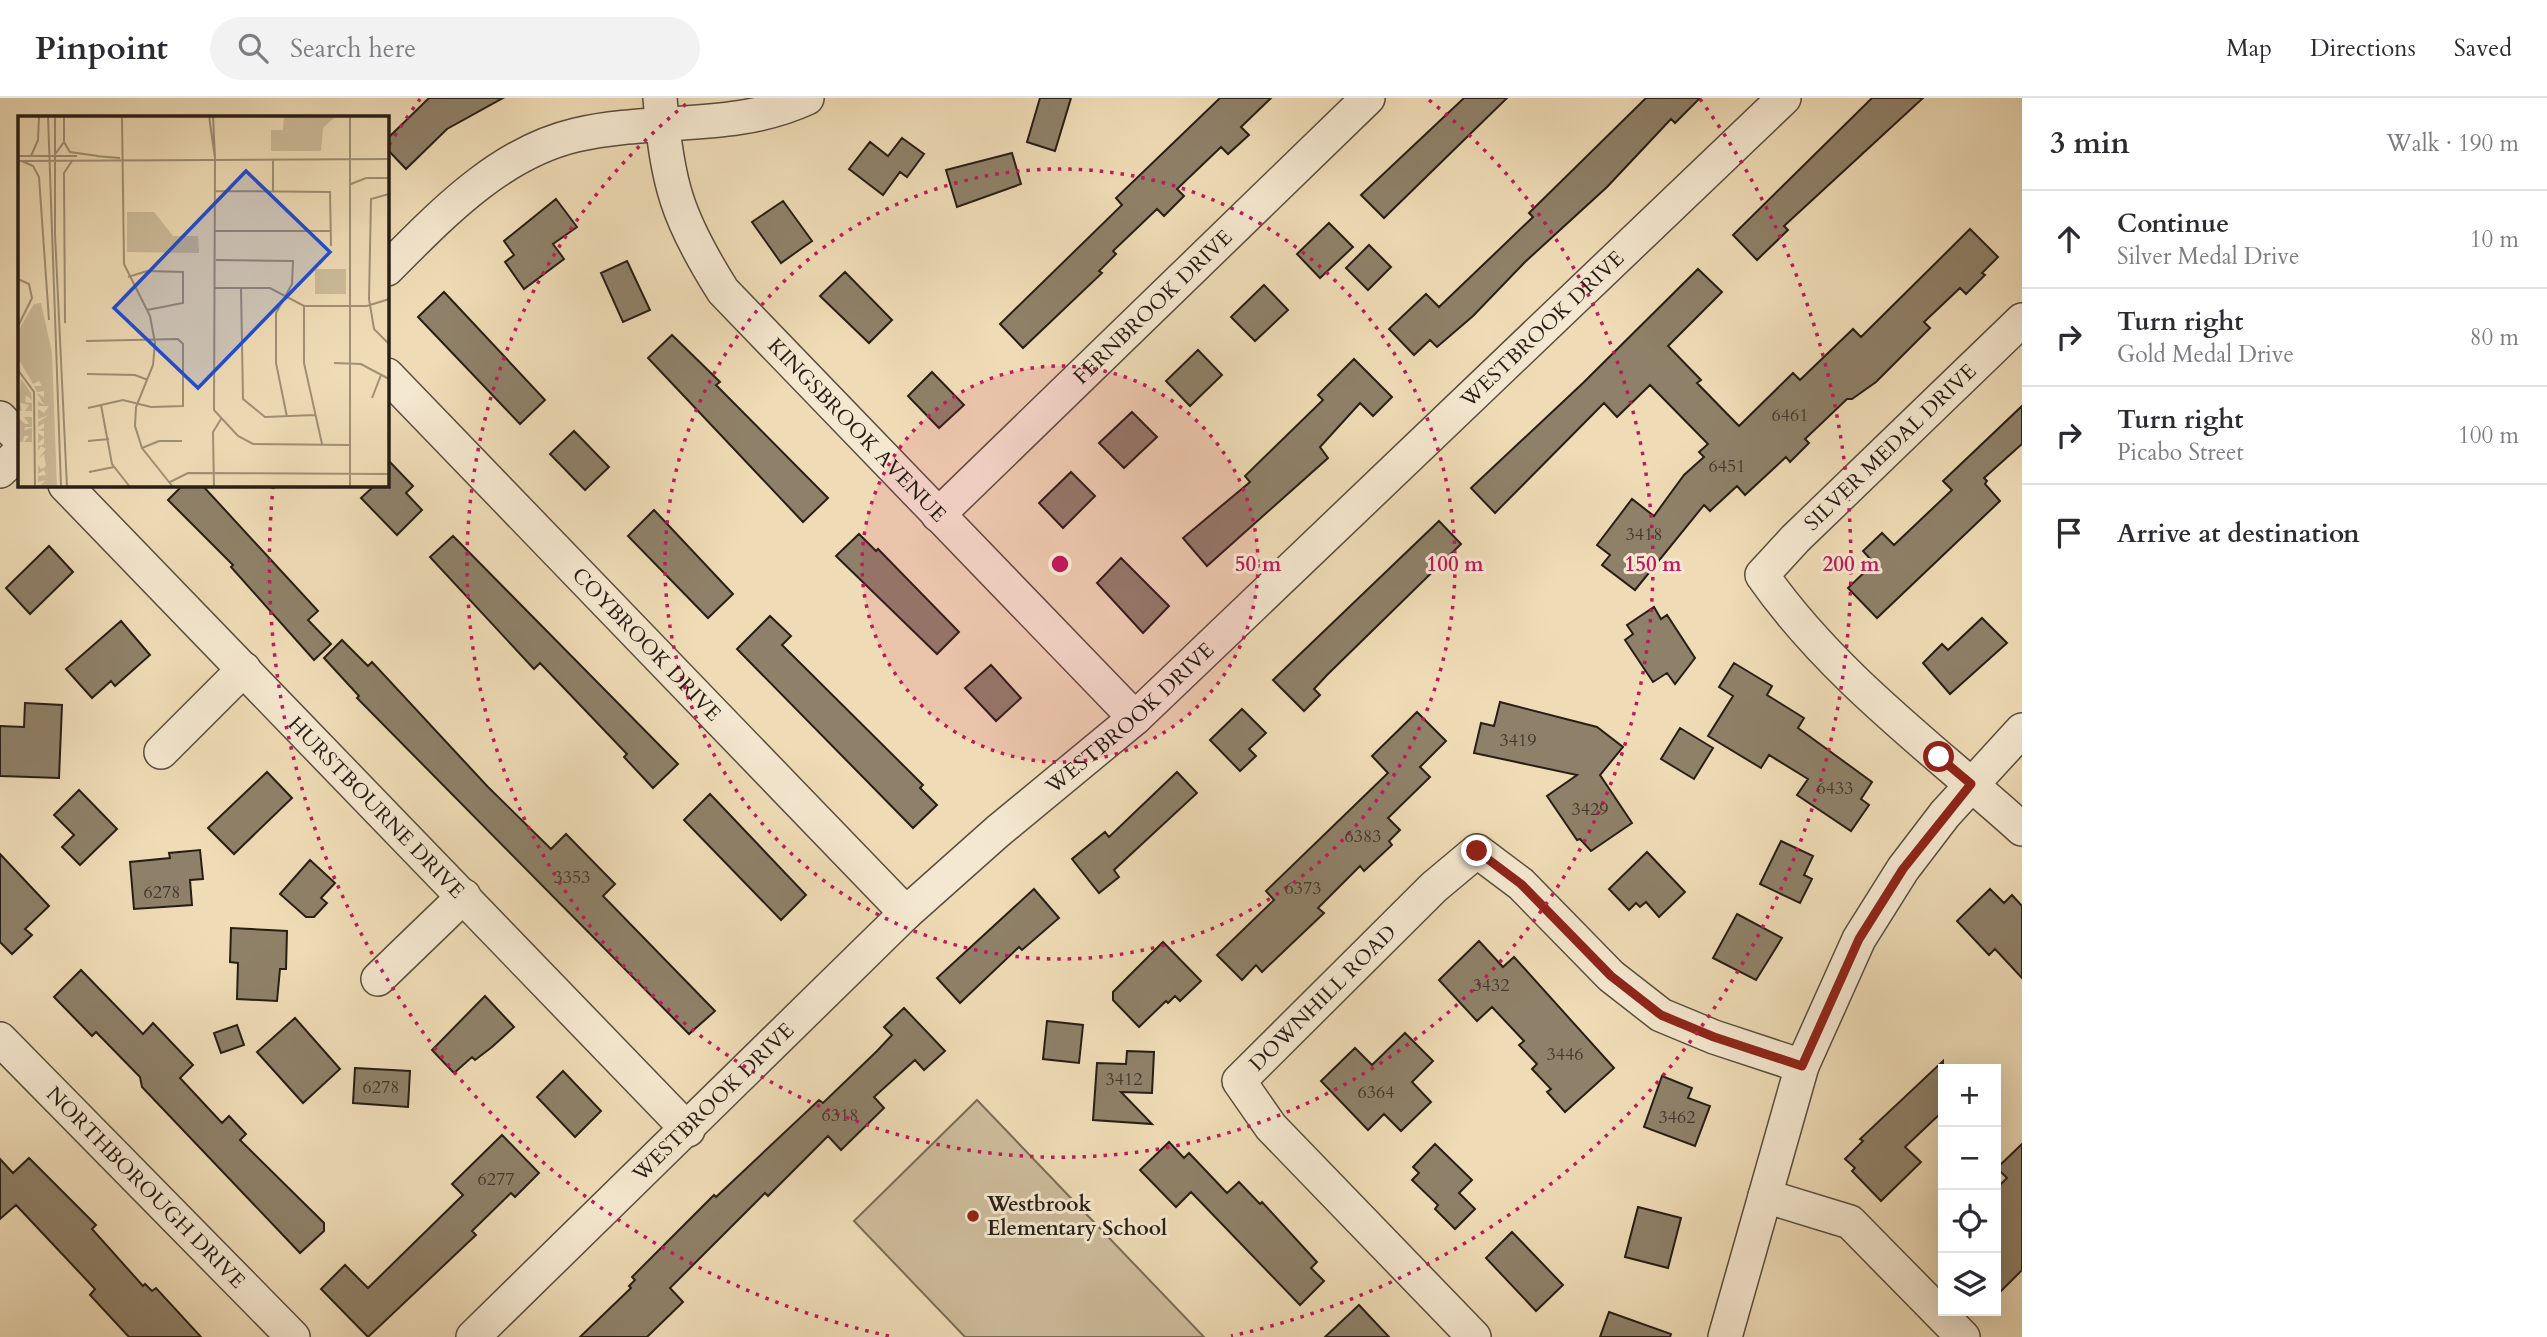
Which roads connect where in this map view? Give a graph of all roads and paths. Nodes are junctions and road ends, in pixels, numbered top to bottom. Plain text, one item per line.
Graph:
1 (807, 98) edge
2 (1368, 98) edge
3 (1784, 98) edge
4 (661, 112) edge
5 (388, 268) edge
6 (2022, 320) edge
7 (388, 376) edge
8 (0, 418) edge
9 (18, 437) edge
10 (18, 454) edge
11 (0, 471) edge
12 (66, 486) edge
13 (937, 514) junction
14 (244, 669) junction
15 (1135, 718) junction
16 (2022, 730) edge
17 (161, 752) dead end
18 (1971, 784) junction
19 (2022, 829) edge
20 (464, 897) junction
21 (906, 913) junction
22 (378, 979) dead end
23 (0, 1039) edge
24 (1802, 1066) junction
25 (688, 1130) junction
26 (1765, 1196) junction
27 (293, 1337) edge
28 (473, 1337) edge
29 (1474, 1337) edge
30 (1725, 1337) edge
31 (1963, 1337) edge

1 - 4 street
2 - 13 street, FERNBROOK DRIVE
3 - 15 street, WESTBROOK DRIVE
4 - 5 street
4 - 13 street, KINGSBROOK AVENUE
6 - 18 street, SILVER MEDAL DRIVE
7 - 21 street, COYBROOK DRIVE
8 - 9 street
10 - 11 street
12 - 14 street, HURSTBOURNE DRIVE
13 - 15 street, KINGSBROOK AVENUE
14 - 17 street
14 - 20 street, HURSTBOURNE DRIVE
15 - 21 street, WESTBROOK DRIVE
16 - 18 street
18 - 19 street
18 - 24 street
20 - 22 street
20 - 25 street, HURSTBOURNE DRIVE
21 - 25 street, WESTBROOK DRIVE
23 - 27 street, NORTHBOROUGH DRIVE
24 - 26 street
24 - 29 street, DOWNHILL ROAD
25 - 28 street, WESTBROOK DRIVE
26 - 30 street
26 - 31 street

